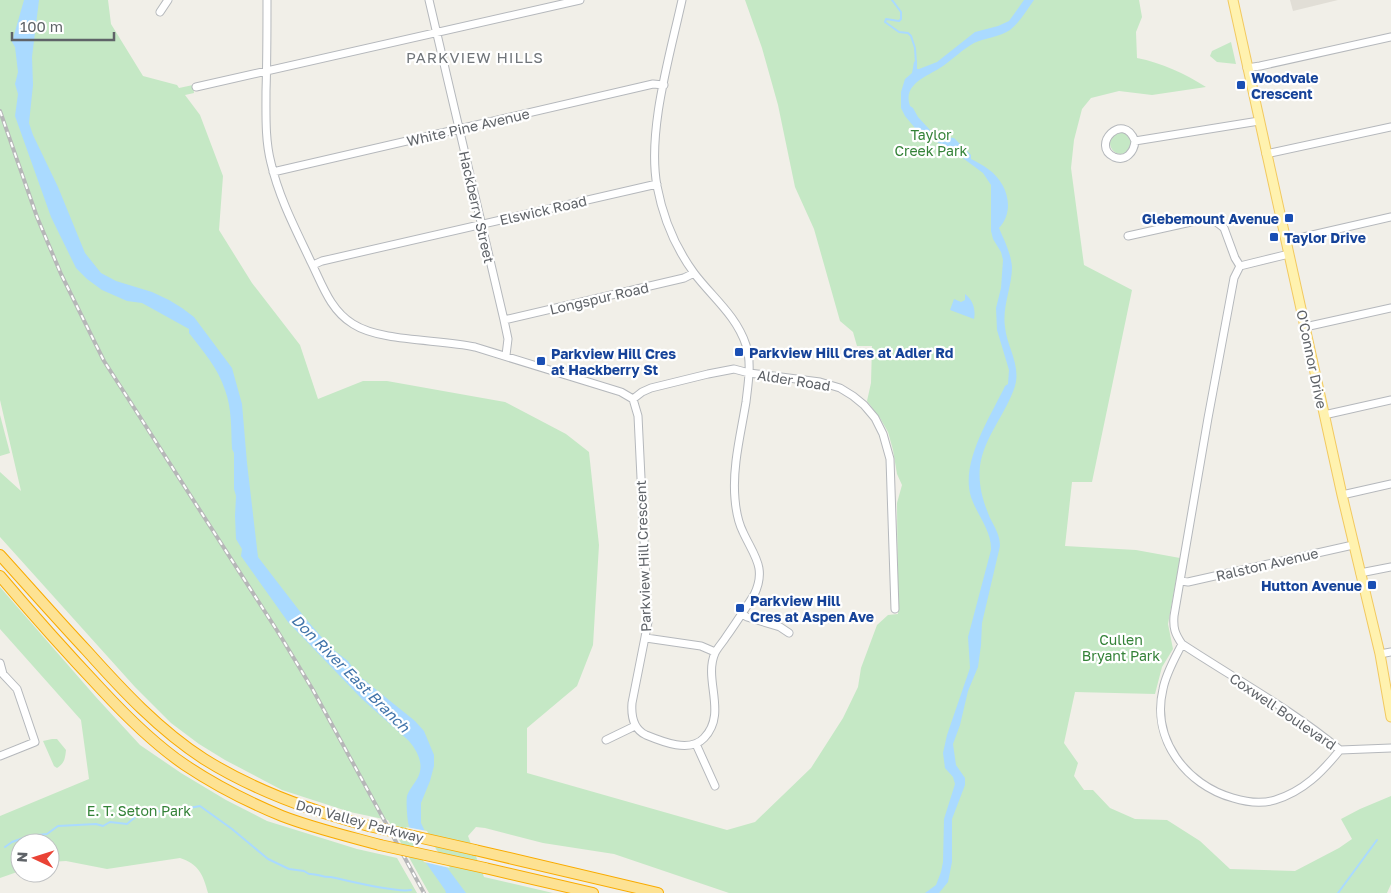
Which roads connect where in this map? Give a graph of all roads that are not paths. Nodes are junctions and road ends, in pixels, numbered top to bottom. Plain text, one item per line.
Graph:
1 (168, 0) edge
2 (267, 0) edge
3 (429, 0) edge
4 (580, 0) edge
5 (682, 0) edge
6 (1233, 0) edge
7 (160, 12) dead end
8 (437, 33) junction
9 (1391, 37) edge
10 (1247, 68) junction
11 (266, 71) junction
12 (664, 85) junction
13 (196, 87) dead end
14 (1259, 121) junction
15 (1391, 127) edge
16 (459, 129) junction
17 (1135, 141) junction
18 (1266, 154) junction
19 (273, 172) junction
20 (657, 184) junction
21 (1391, 218) edge
22 (482, 225) junction
23 (1128, 236) dead end
24 (1286, 241) junction
25 (1289, 254) junction
26 (313, 265) junction
27 (1240, 266) junction
28 (694, 273) junction
29 (1391, 308) edge
30 (504, 320) junction
31 (1305, 327) junction
32 (506, 355) junction
33 (749, 373) junction
34 (634, 399) junction
35 (1391, 400) edge
36 (1324, 415) junction
37 (1391, 484) edge
38 (1342, 495) junction
39 (1354, 545) junction
40 (0, 555) edge
41 (1391, 567) edge
42 (1360, 573) junction
43 (0, 576) edge
44 (1181, 581) junction
45 (895, 610) dead end
46 (742, 614) junction
47 (790, 633) dead end
48 (646, 638) junction
49 (1182, 644) junction
50 (715, 652) junction
51 (1391, 652) edge
52 (1380, 654) junction
53 (0, 664) edge
54 (1391, 718) edge
55 (635, 726) junction
56 (606, 740) dead end
57 (696, 744) junction
58 (1391, 748) edge
59 (1340, 750) junction
60 (0, 756) edge
61 (715, 786) dead end
62 (593, 893) edge
63 (658, 893) edge

1 - 7 street
2 - 11 street
3 - 8 street, Hackberry Street
4 - 8 street
5 - 12 street
6 - 10 main road, O'Connor Drive
8 - 11 street
8 - 16 street, Hackberry Street
9 - 10 street
10 - 14 main road, O'Connor Drive
11 - 13 street
11 - 19 street
12 - 16 street, White Pine Avenue
12 - 20 street
14 - 17 street
14 - 18 main road, O'Connor Drive
15 - 18 street
16 - 19 street, White Pine Avenue
16 - 22 street, Hackberry Street
17 - 17 street
18 - 24 main road, O'Connor Drive
19 - 26 street
20 - 22 street, Elswick Road
20 - 28 street
21 - 24 street
22 - 26 street, Elswick Road
22 - 30 street, Hackberry Street
23 - 27 street
24 - 25 main road, O'Connor Drive
25 - 27 street
25 - 31 main road, O'Connor Drive
26 - 32 street
27 - 44 street
28 - 30 street, Longspur Road
28 - 33 street
29 - 31 street
30 - 32 street, Hackberry Street
31 - 36 main road, O'Connor Drive
32 - 34 street
33 - 34 street, Alder Road
33 - 45 street, Alder Road
33 - 46 street
34 - 48 street, Parkview Hill Crescent
35 - 36 street
36 - 38 main road, O'Connor Drive
37 - 38 street
38 - 39 main road, O'Connor Drive
39 - 42 main road, O'Connor Drive
39 - 44 street, Ralston Avenue
40 - 63 highway, Don Valley Parkway, bridge
41 - 42 street
42 - 52 main road, O'Connor Drive
43 - 62 highway, Don Valley Parkway, bridge
44 - 49 street
46 - 47 street
46 - 50 street
48 - 50 street
48 - 55 street, Parkview Hill Crescent
49 - 59 street, Coxwell Boulevard
49 - 59 street
50 - 57 street
51 - 52 street
52 - 54 main road, O'Connor Drive
53 - 60 street
55 - 56 street
55 - 57 street
57 - 61 street
58 - 59 street, Coxwell Boulevard

